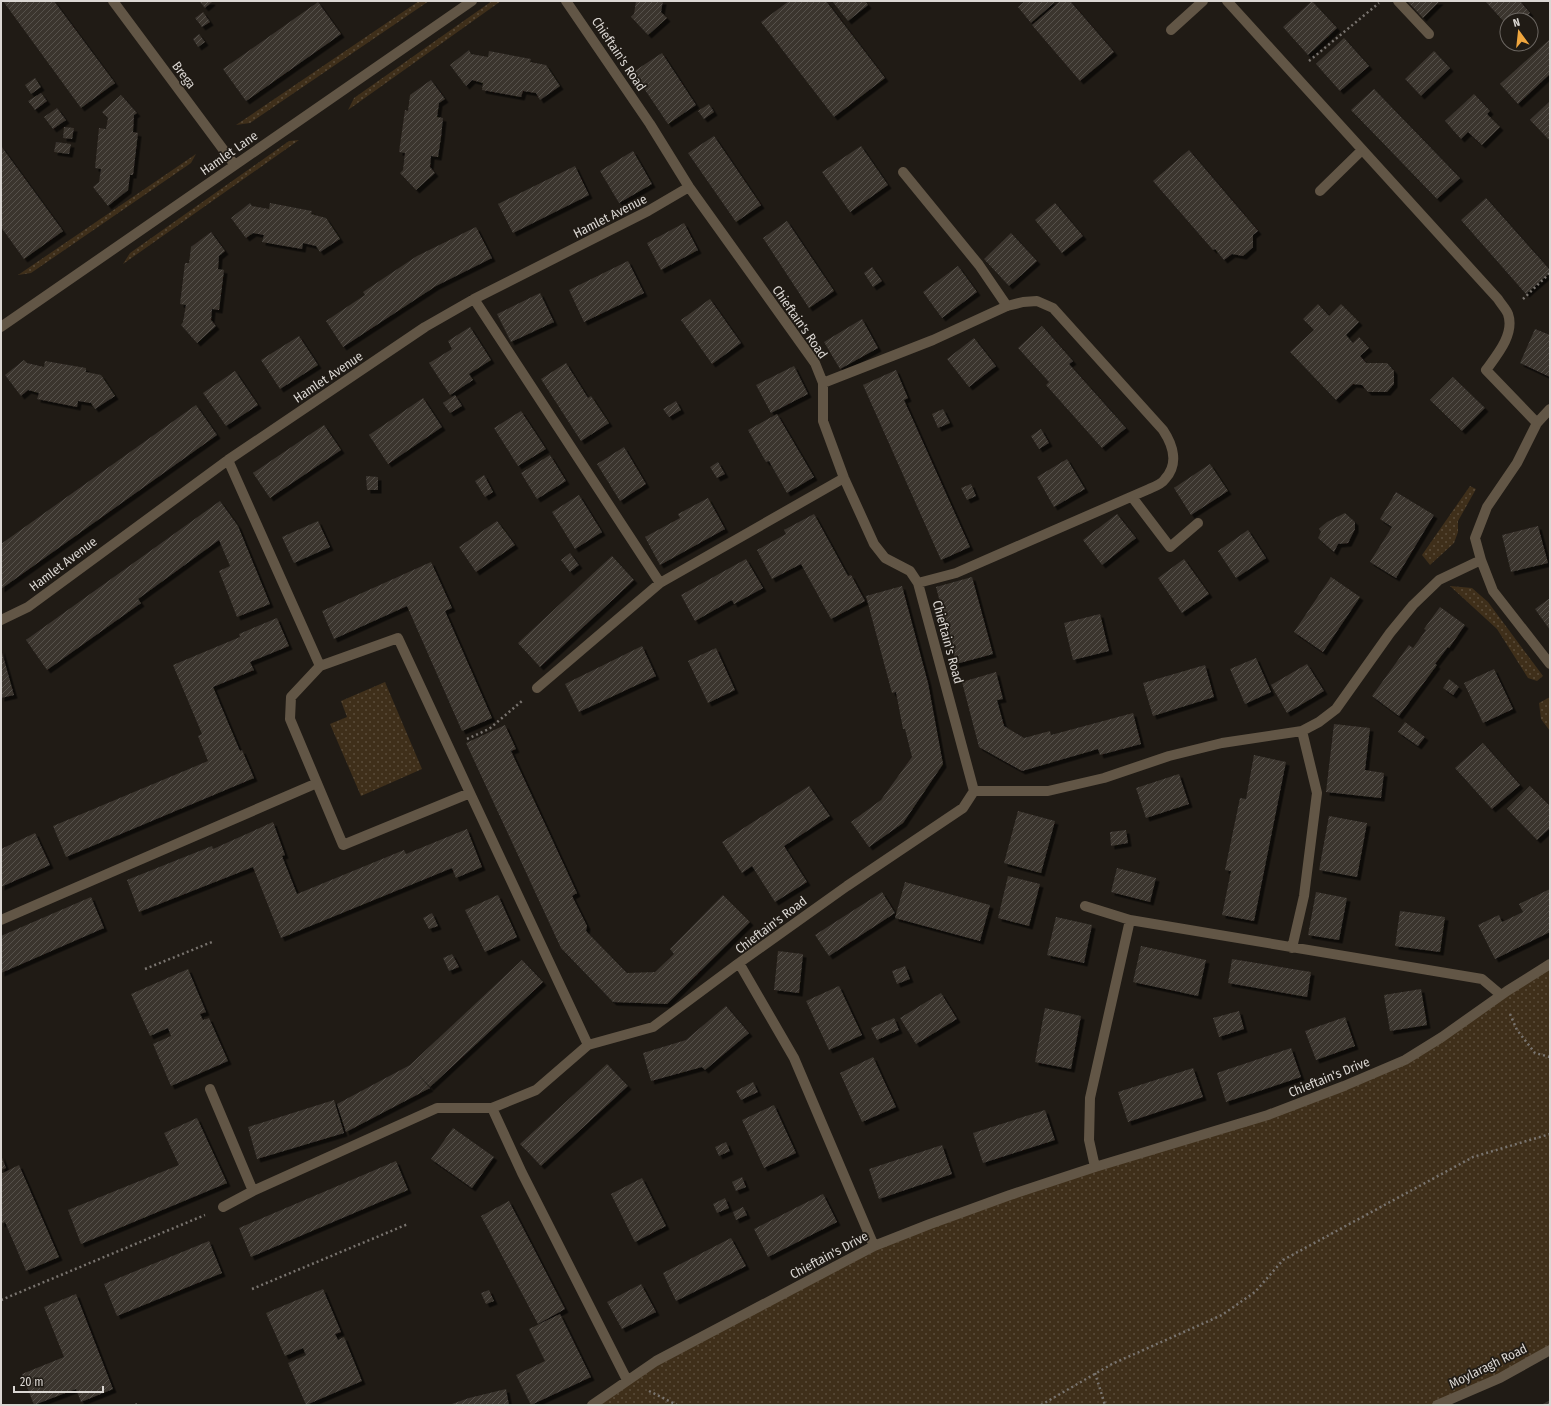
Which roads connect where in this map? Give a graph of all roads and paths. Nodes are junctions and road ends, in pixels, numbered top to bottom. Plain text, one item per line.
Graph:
1 (113, 1) edge
2 (472, 1) edge
3 (566, 1) edge
4 (1203, 1) edge
5 (1227, 1) edge
6 (1380, 1) edge
7 (1398, 1) edge
8 (1171, 30) dead end
9 (1429, 34) dead end
10 (1296, 77) junction
11 (1362, 150) junction
12 (234, 164) junction
13 (903, 172) dead end
14 (689, 188) junction
15 (1320, 191) dead end
16 (1550, 273) edge
17 (474, 299) junction
18 (1007, 306) junction
19 (1508, 314) junction
20 (1, 327) edge
21 (823, 382) junction
22 (1550, 409) edge
23 (1538, 422) junction
24 (228, 460) junction
25 (844, 478) junction
26 (1132, 496) junction
27 (1198, 523) dead end
28 (1480, 560) junction
29 (660, 583) junction
30 (918, 583) junction
31 (1, 620) edge
32 (1550, 664) edge
33 (320, 666) junction
34 (537, 688) joint
35 (1302, 731) junction
36 (449, 747) junction
37 (317, 783) junction
38 (974, 791) junction
39 (470, 793) junction
40 (1085, 906) dead end
41 (1, 920) edge
42 (1130, 920) junction
43 (212, 942) dead end
44 (1292, 948) junction
45 (739, 963) junction
46 (1550, 964) edge
47 (145, 969) dead end
48 (1501, 996) junction
49 (588, 1045) junction
50 (1550, 1057) edge
51 (210, 1089) dead end
52 (492, 1108) junction
53 (1550, 1134) edge
54 (1095, 1167) junction
55 (253, 1191) junction
56 (223, 1207) joint
57 (408, 1224) dead end
58 (874, 1246) junction
59 (252, 1289) dead end
60 (1, 1300) edge
61 (1550, 1350) edge
62 (1095, 1373) junction
63 (627, 1380) junction
64 (592, 1405) edge
65 (677, 1405) edge
66 (1041, 1405) edge
67 (1105, 1405) edge
68 (1437, 1405) edge

1 - 12 street, Brega
2 - 12 street, Hamlet Lane
3 - 14 street, Chieftain's Road
4 - 8 street
5 - 10 street
6 - 10 path
7 - 9 street
10 - 11 street
11 - 15 street
11 - 19 street
12 - 20 street, Hamlet Lane
13 - 18 street
14 - 17 street, Hamlet Avenue
14 - 21 street, Chieftain's Road
16 - 19 path
17 - 24 street, Hamlet Avenue
17 - 29 street
18 - 21 street
18 - 26 street
19 - 23 street
21 - 25 street, Chieftain's Road
22 - 23 street
23 - 28 street
24 - 31 street, Hamlet Avenue
24 - 33 street
25 - 29 street
25 - 30 street, Chieftain's Road
26 - 27 street
26 - 30 street
28 - 32 street
28 - 35 street
29 - 34 street
30 - 38 street, Chieftain's Road
33 - 36 street
33 - 37 street
34 - 36 path
35 - 38 street
35 - 44 street
36 - 39 street
37 - 39 street
37 - 41 street
38 - 45 street, Chieftain's Road
39 - 49 street
40 - 42 street
42 - 44 street
42 - 54 street
43 - 47 path
44 - 48 street
45 - 49 street
45 - 58 street, Chieftain's Road
46 - 48 street, Chieftain's Drive
48 - 50 path
48 - 54 street, Chieftain's Drive
49 - 52 street
51 - 55 street
52 - 55 street
52 - 63 street
53 - 62 path
54 - 58 street, Chieftain's Drive
55 - 56 street
56 - 60 path
57 - 59 path
58 - 63 street, Chieftain's Drive
61 - 68 street, Moylaragh Road
62 - 66 path
62 - 67 path
63 - 64 street, Chieftain's Drive
63 - 65 path

